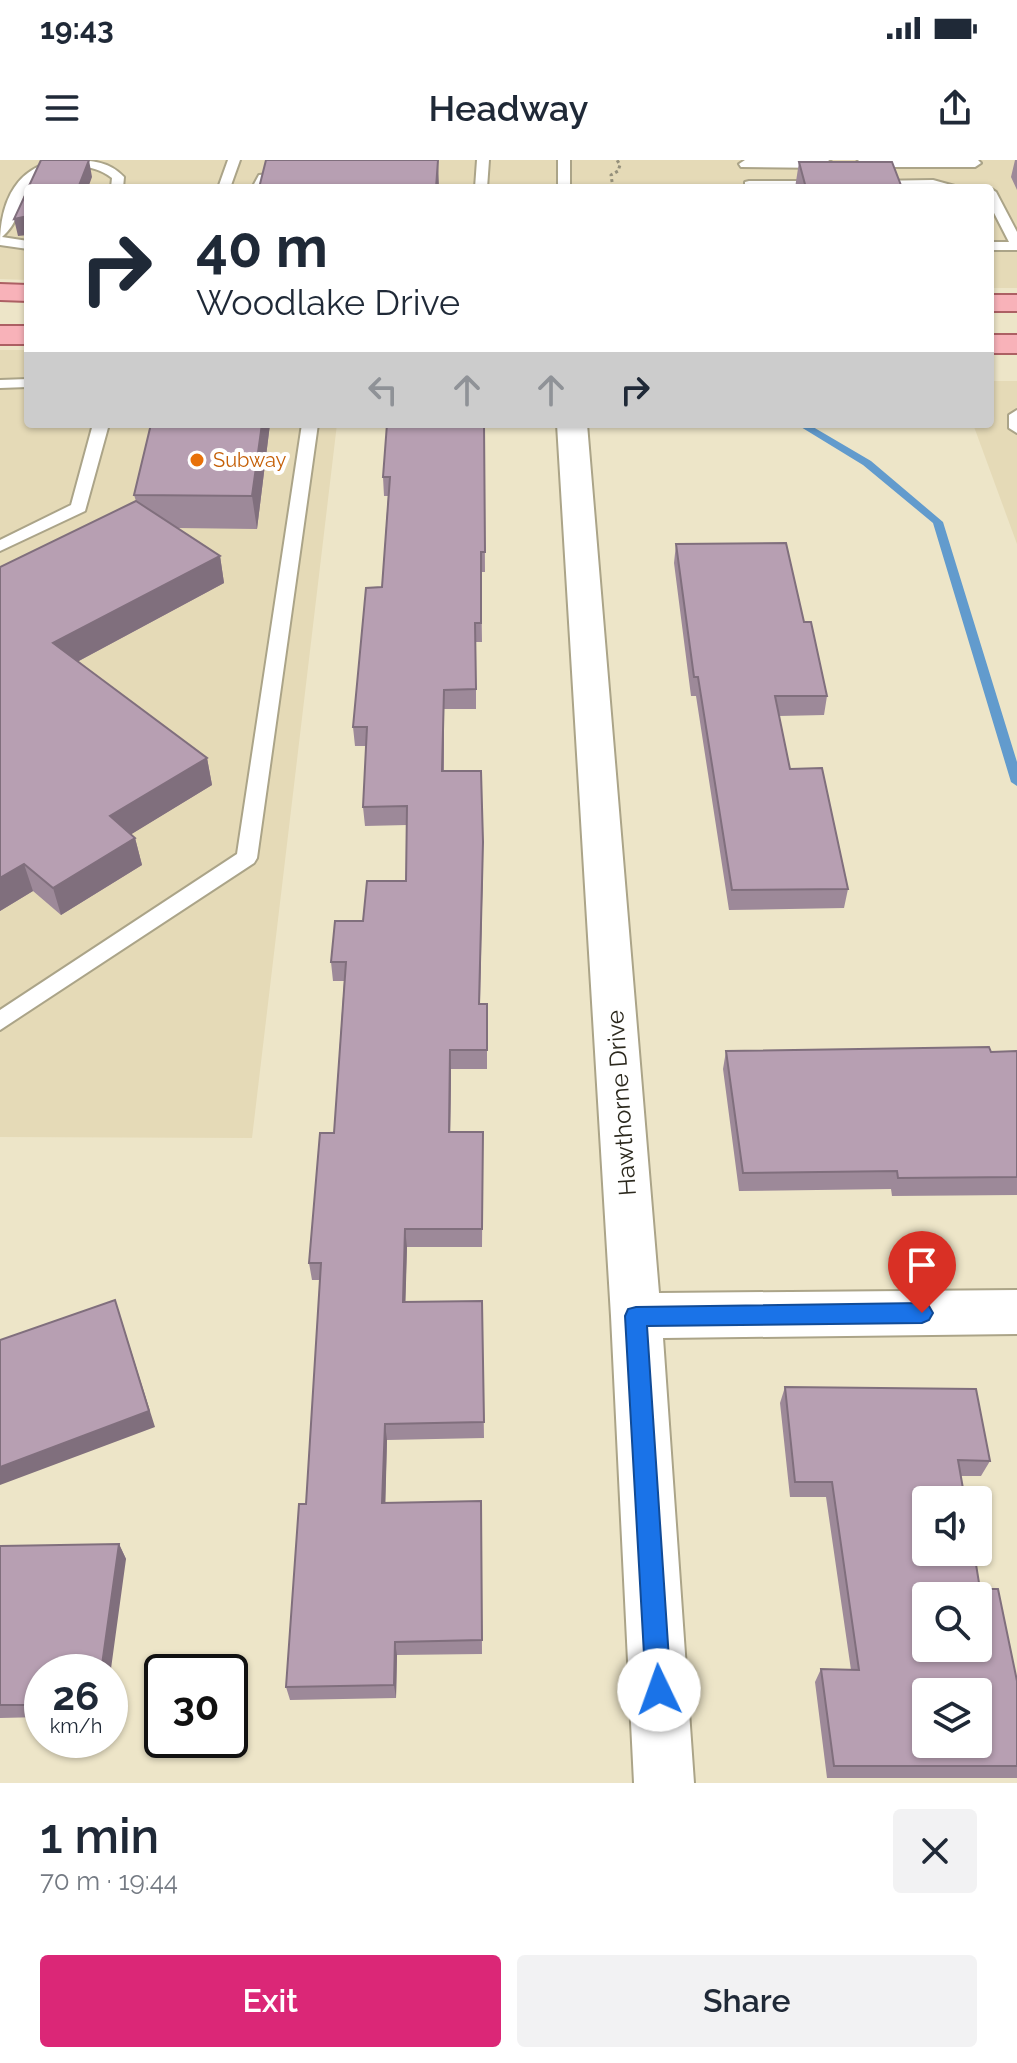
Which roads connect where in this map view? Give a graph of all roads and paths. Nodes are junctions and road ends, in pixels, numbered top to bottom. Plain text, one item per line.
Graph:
1 (234, 160) edge
2 (331, 160) edge
3 (483, 160) edge
4 (564, 160) edge
5 (617, 160) edge
6 (745, 162) edge
7 (975, 162) edge
8 (853, 163) edge
9 (837, 164) edge
10 (117, 184) edge
11 (225, 184) edge
12 (260, 184) edge
13 (481, 184) edge
14 (564, 184) edge
15 (612, 184) edge
16 (750, 184) edge
17 (858, 184) edge
18 (933, 184) edge
19 (986, 184) edge
20 (994, 200) edge
21 (0, 234) edge
22 (0, 241) edge
23 (24, 244) edge
24 (994, 246) edge
25 (1017, 246) edge
26 (0, 292) edge
27 (24, 293) edge
28 (994, 303) edge
29 (1017, 303) edge
30 (0, 335) edge
31 (24, 335) edge
32 (994, 344) edge
33 (1017, 344) edge
34 (24, 383) edge
35 (0, 384) edge
36 (1017, 415) edge
37 (100, 428) edge
38 (309, 428) edge
39 (572, 428) edge
40 (1017, 428) edge
41 (0, 546) edge
42 (0, 1021) edge
43 (1017, 1312) edge
44 (636, 1316) junction
45 (664, 1783) edge

1 - 11 lane
2 - 12 lane
3 - 13 lane
4 - 14 lane
5 - 15 path
6 - 9 lane
6 - 16 lane
7 - 8 lane
7 - 19 lane
10 - 21 lane
17 - 18 lane
20 - 25 lane
22 - 23 lane
24 - 25 lane
26 - 27 main road
28 - 29 main road
30 - 31 main road
32 - 33 main road
34 - 35 lane
36 - 40 lane
37 - 41 lane
38 - 42 lane
39 - 44 street, Hawthorne Drive
43 - 44 street
44 - 45 street, Hawthorne Drive

